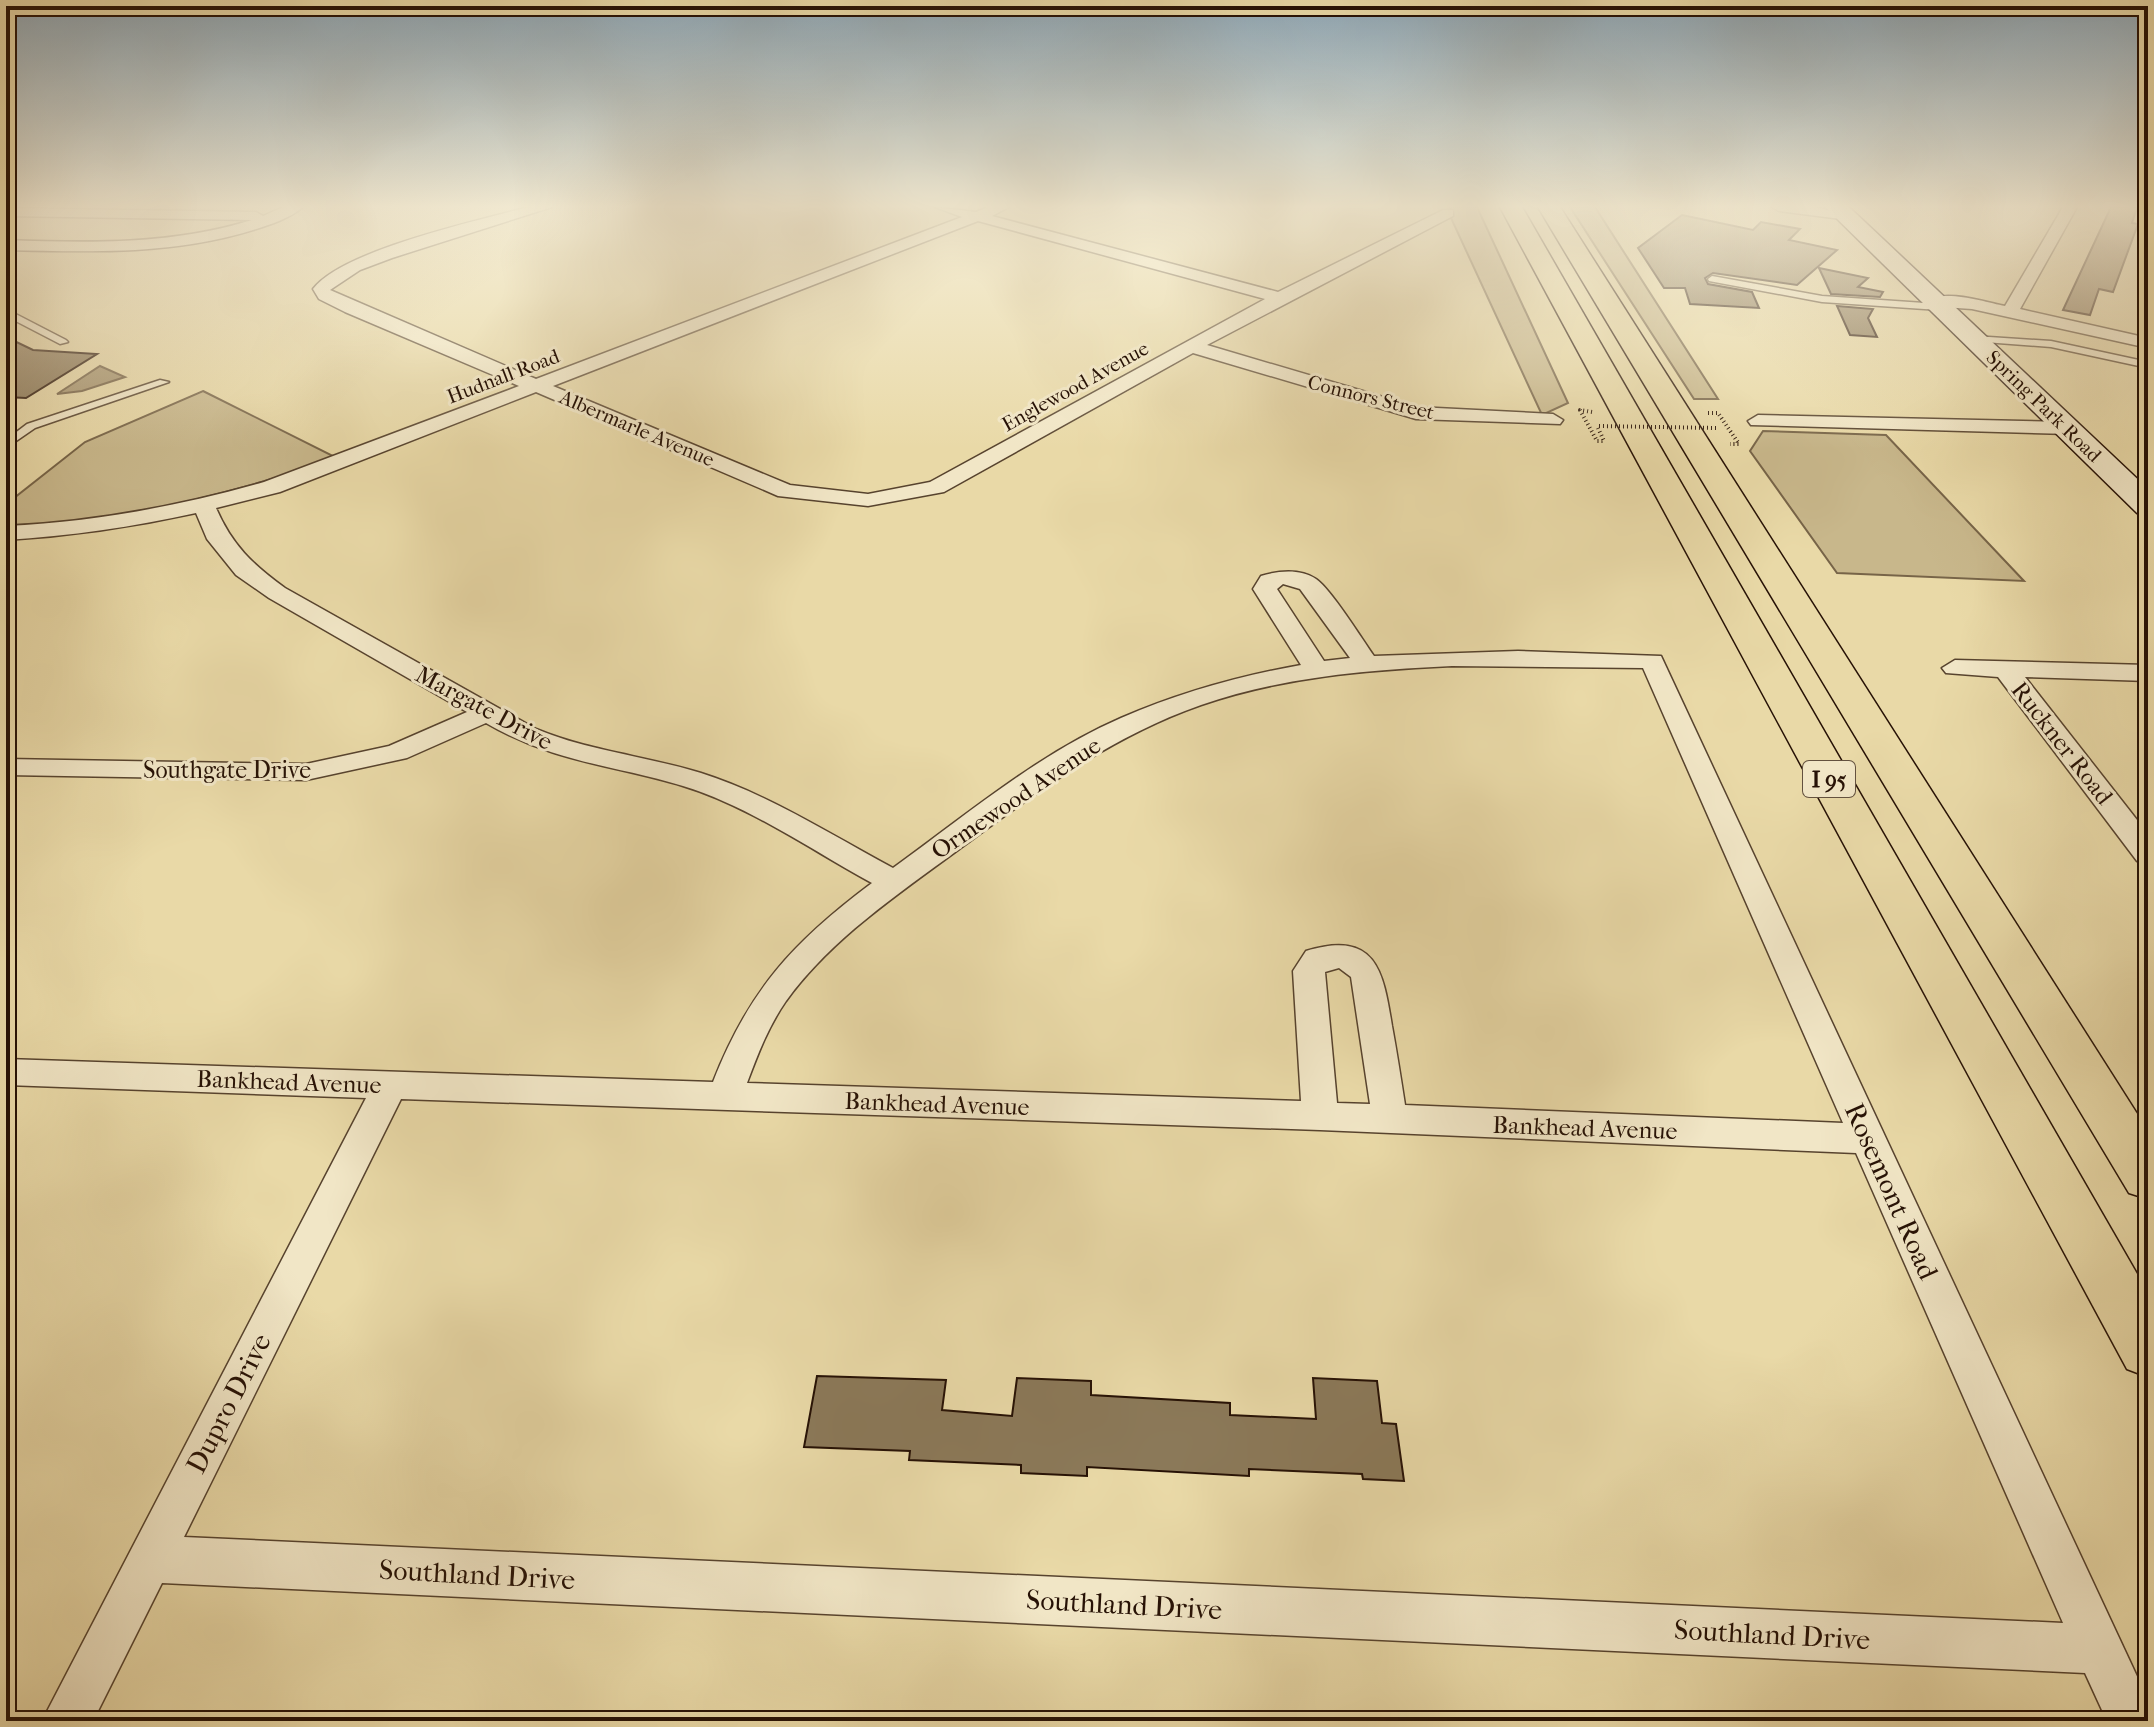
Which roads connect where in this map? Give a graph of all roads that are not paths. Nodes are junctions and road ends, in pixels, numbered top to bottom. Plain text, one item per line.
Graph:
1 (323, 288) edge
2 (794, 288) edge
3 (1241, 288) edge
4 (1301, 288) edge
5 (1556, 288) edge
6 (1599, 288) edge
7 (1759, 288) edge
8 (1919, 288) edge
9 (2024, 288) edge
10 (1280, 298) junction
11 (1936, 304) junction
12 (6, 312) edge
13 (2010, 312) junction
14 (1974, 339) junction
15 (63, 342) dead end
16 (2148, 343) edge
17 (1193, 347) junction
18 (2148, 365) edge
19 (164, 382) dead end
20 (539, 386) junction
21 (1553, 420) dead end
22 (1758, 421) dead end
23 (2069, 428) junction
24 (6, 445) edge
25 (888, 498) joint
26 (2147, 503) edge
27 (204, 506) junction
28 (6, 533) edge
29 (1365, 661) junction
30 (1652, 661) joint
31 (1315, 667) junction
32 (1955, 668) dead end
33 (2006, 670) junction
34 (2148, 673) edge
35 (485, 714) junction
36 (6, 767) edge
37 (2148, 854) edge
38 (894, 882) junction
39 (6, 1072) edge
40 (390, 1086) junction
41 (724, 1097) junction
42 (1320, 1116) junction
43 (1390, 1121) junction
44 (1868, 1139) junction
45 (2148, 1177) edge
46 (2148, 1350) edge
47 (149, 1559) junction
48 (2099, 1649) junction
49 (67, 1721) edge
50 (2132, 1721) edge

1 - 20 street, Albermarle Avenue
2 - 20 street, Hudnall Road
3 - 10 street
4 - 10 street, Englewood Avenue
5 - 46 highway, I 95
6 - 45 highway, I 95
7 - 11 lane
8 - 11 main road, Spring Park Road
9 - 13 street
10 - 17 street, Englewood Avenue
11 - 13 street
11 - 14 main road, Spring Park Road
12 - 15 lane
13 - 16 street
14 - 18 lane
14 - 23 main road, Spring Park Road
17 - 21 street, Connors Street
17 - 25 street, Englewood Avenue
19 - 24 lane
20 - 25 street, Albermarle Avenue
20 - 27 street, Hudnall Road
22 - 23 street
23 - 26 main road, Spring Park Road
27 - 28 street, Hudnall Road
27 - 35 street, Margate Drive
29 - 30 street, Ormewood Avenue
29 - 31 street, Ormewood Avenue
29 - 31 street
30 - 44 street, Rosemont Road
31 - 38 street, Ormewood Avenue
32 - 33 street
33 - 34 street
33 - 37 street, Ruckner Road
35 - 36 street, Southgate Drive
35 - 38 street, Margate Drive
38 - 41 street, Ormewood Avenue
39 - 40 street, Bankhead Avenue
40 - 41 street, Bankhead Avenue
40 - 47 street, Dupro Drive
41 - 42 street, Bankhead Avenue
42 - 43 street, Bankhead Avenue
42 - 43 street
43 - 44 street, Bankhead Avenue
44 - 48 street, Rosemont Road
47 - 48 street, Southland Drive
47 - 49 street, Dupro Drive
48 - 50 street, Rosemont Road

